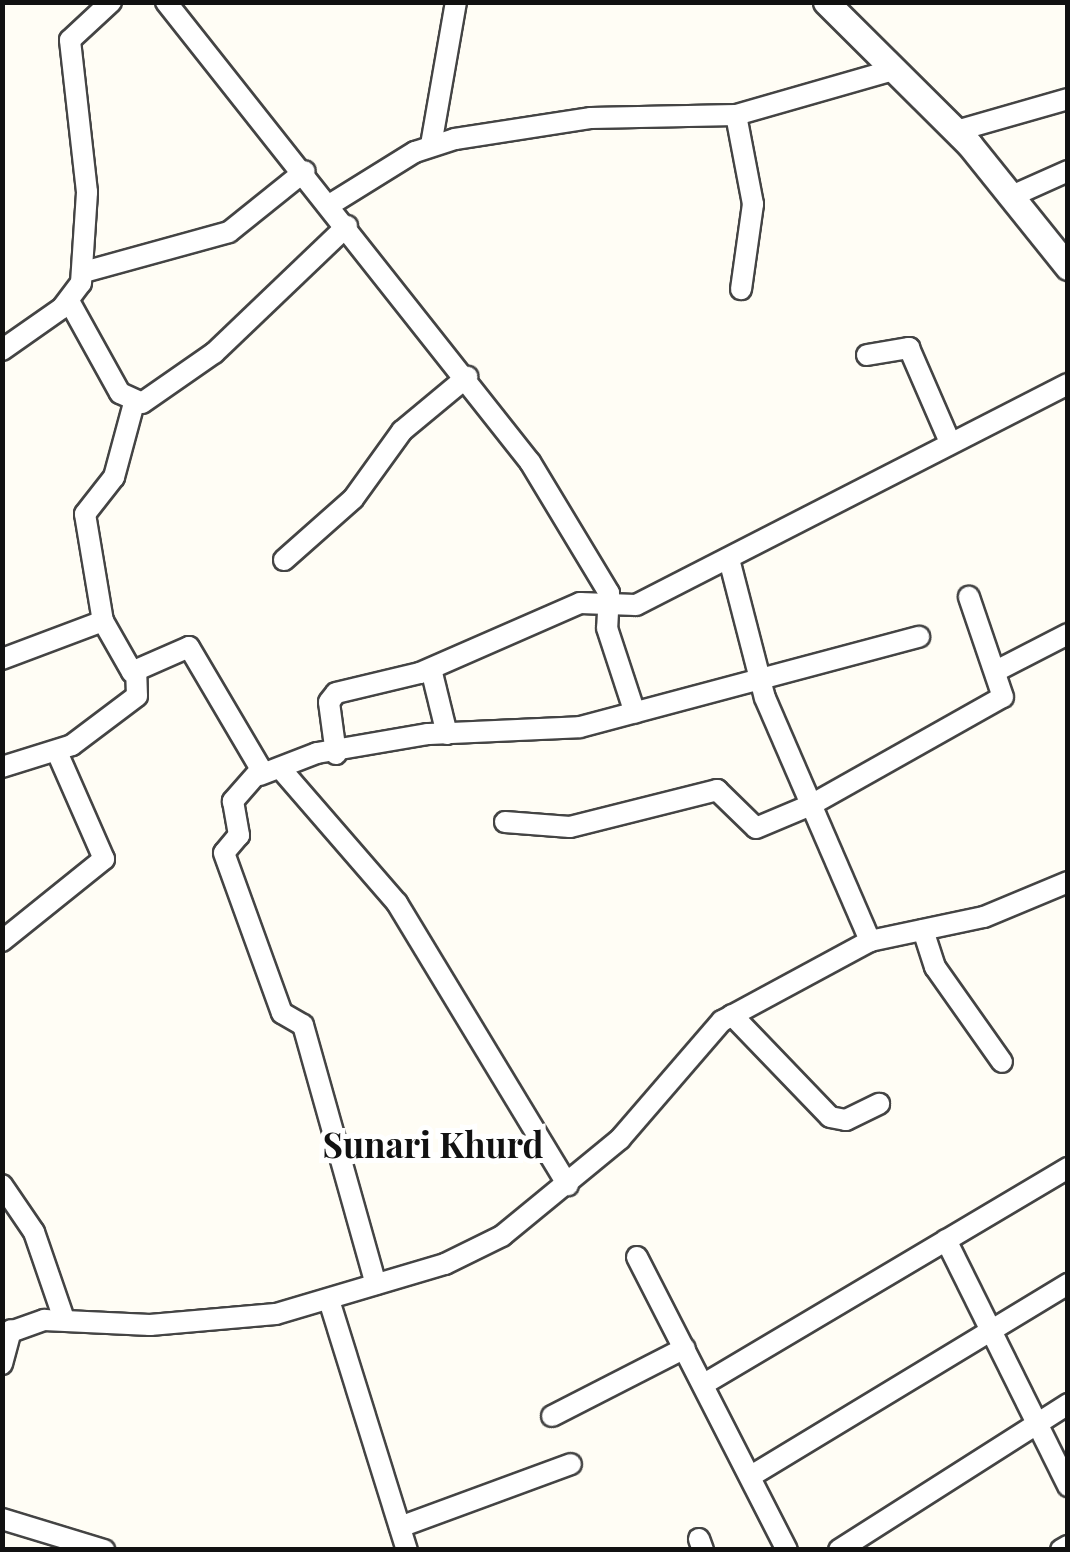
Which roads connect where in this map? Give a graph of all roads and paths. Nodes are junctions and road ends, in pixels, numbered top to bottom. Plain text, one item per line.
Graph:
1 (111, 2) edge
2 (166, 2) edge
3 (456, 2) edge
4 (826, 2) edge
5 (892, 70) junction
6 (1068, 100) edge
7 (736, 115) junction
8 (956, 131) junction
9 (431, 146) junction
10 (305, 171) junction
11 (1068, 171) edge
12 (1012, 196) junction
13 (330, 204) junction
14 (347, 226) junction
15 (1068, 267) edge
16 (84, 272) junction
17 (741, 288) dead end
18 (69, 301) junction
19 (2, 350) edge
20 (867, 355) dead end
21 (466, 377) junction
22 (1068, 384) edge
23 (134, 403) junction
24 (949, 440) junction
25 (284, 560) dead end
26 (730, 564) junction
27 (969, 598) dead end
28 (610, 605) junction
29 (103, 620) junction
30 (1068, 634) edge
31 (918, 638) dead end
32 (2, 659) edge
33 (431, 669) junction
34 (996, 671) junction
35 (136, 672) junction
36 (764, 676) junction
37 (635, 714) junction
38 (447, 734) junction
39 (58, 754) junction
40 (336, 754) junction
41 (2, 767) edge
42 (270, 772) junction
43 (811, 805) junction
44 (505, 822) dead end
45 (1068, 882) edge
46 (923, 930) junction
47 (870, 940) junction
48 (2, 941) edge
49 (732, 1015) junction
50 (1002, 1062) dead end
51 (879, 1104) dead end
52 (1068, 1168) edge
53 (2, 1184) edge
54 (568, 1184) junction
55 (946, 1240) junction
56 (637, 1257) dead end
57 (376, 1284) junction
58 (1068, 1284) edge
59 (328, 1300) junction
60 (64, 1319) junction
61 (992, 1327) junction
62 (7, 1333) edge
63 (685, 1348) junction
64 (2, 1364) edge
65 (704, 1384) junction
66 (1068, 1404) edge
67 (552, 1416) dead end
68 (1037, 1422) junction
69 (571, 1464) dead end
70 (751, 1476) junction
71 (1068, 1486) edge
72 (2, 1518) edge
73 (400, 1527) junction
74 (104, 1550) edge
75 (407, 1550) edge
76 (787, 1550) edge
77 (839, 1550) edge

1 - 16 street
2 - 10 street
3 - 9 street
4 - 5 street
5 - 7 street
5 - 8 street
6 - 8 street
7 - 9 street
7 - 17 street
8 - 12 street
9 - 13 street
10 - 13 street
10 - 16 street
11 - 12 street
12 - 15 street
13 - 14 street
14 - 21 street
14 - 23 street
16 - 18 street
18 - 19 street
18 - 23 street
20 - 24 street
21 - 25 street
21 - 28 street
22 - 24 street
23 - 29 street
24 - 26 street
26 - 28 street
26 - 36 street
27 - 34 street
28 - 33 street
28 - 37 street
29 - 32 street
29 - 35 street
30 - 34 street
31 - 36 street
33 - 38 street
33 - 40 street
34 - 43 street
35 - 39 street
35 - 42 street
36 - 37 street
36 - 43 street
37 - 38 street
38 - 40 street
39 - 41 street
39 - 48 street
40 - 42 street
42 - 54 street
42 - 57 street
43 - 44 street
43 - 47 street
45 - 46 street
46 - 47 street
46 - 50 street
47 - 49 street
49 - 51 street
49 - 54 street
52 - 55 street
53 - 60 street
54 - 57 street
55 - 61 street
55 - 65 street
56 - 63 street
57 - 59 street
58 - 61 street
59 - 60 street
59 - 73 street
60 - 62 street
61 - 68 street
61 - 70 street
62 - 64 street
63 - 65 street
63 - 67 street
65 - 70 street
66 - 68 street
68 - 71 street
68 - 77 street
69 - 73 street
70 - 76 street
72 - 74 street
73 - 75 street

